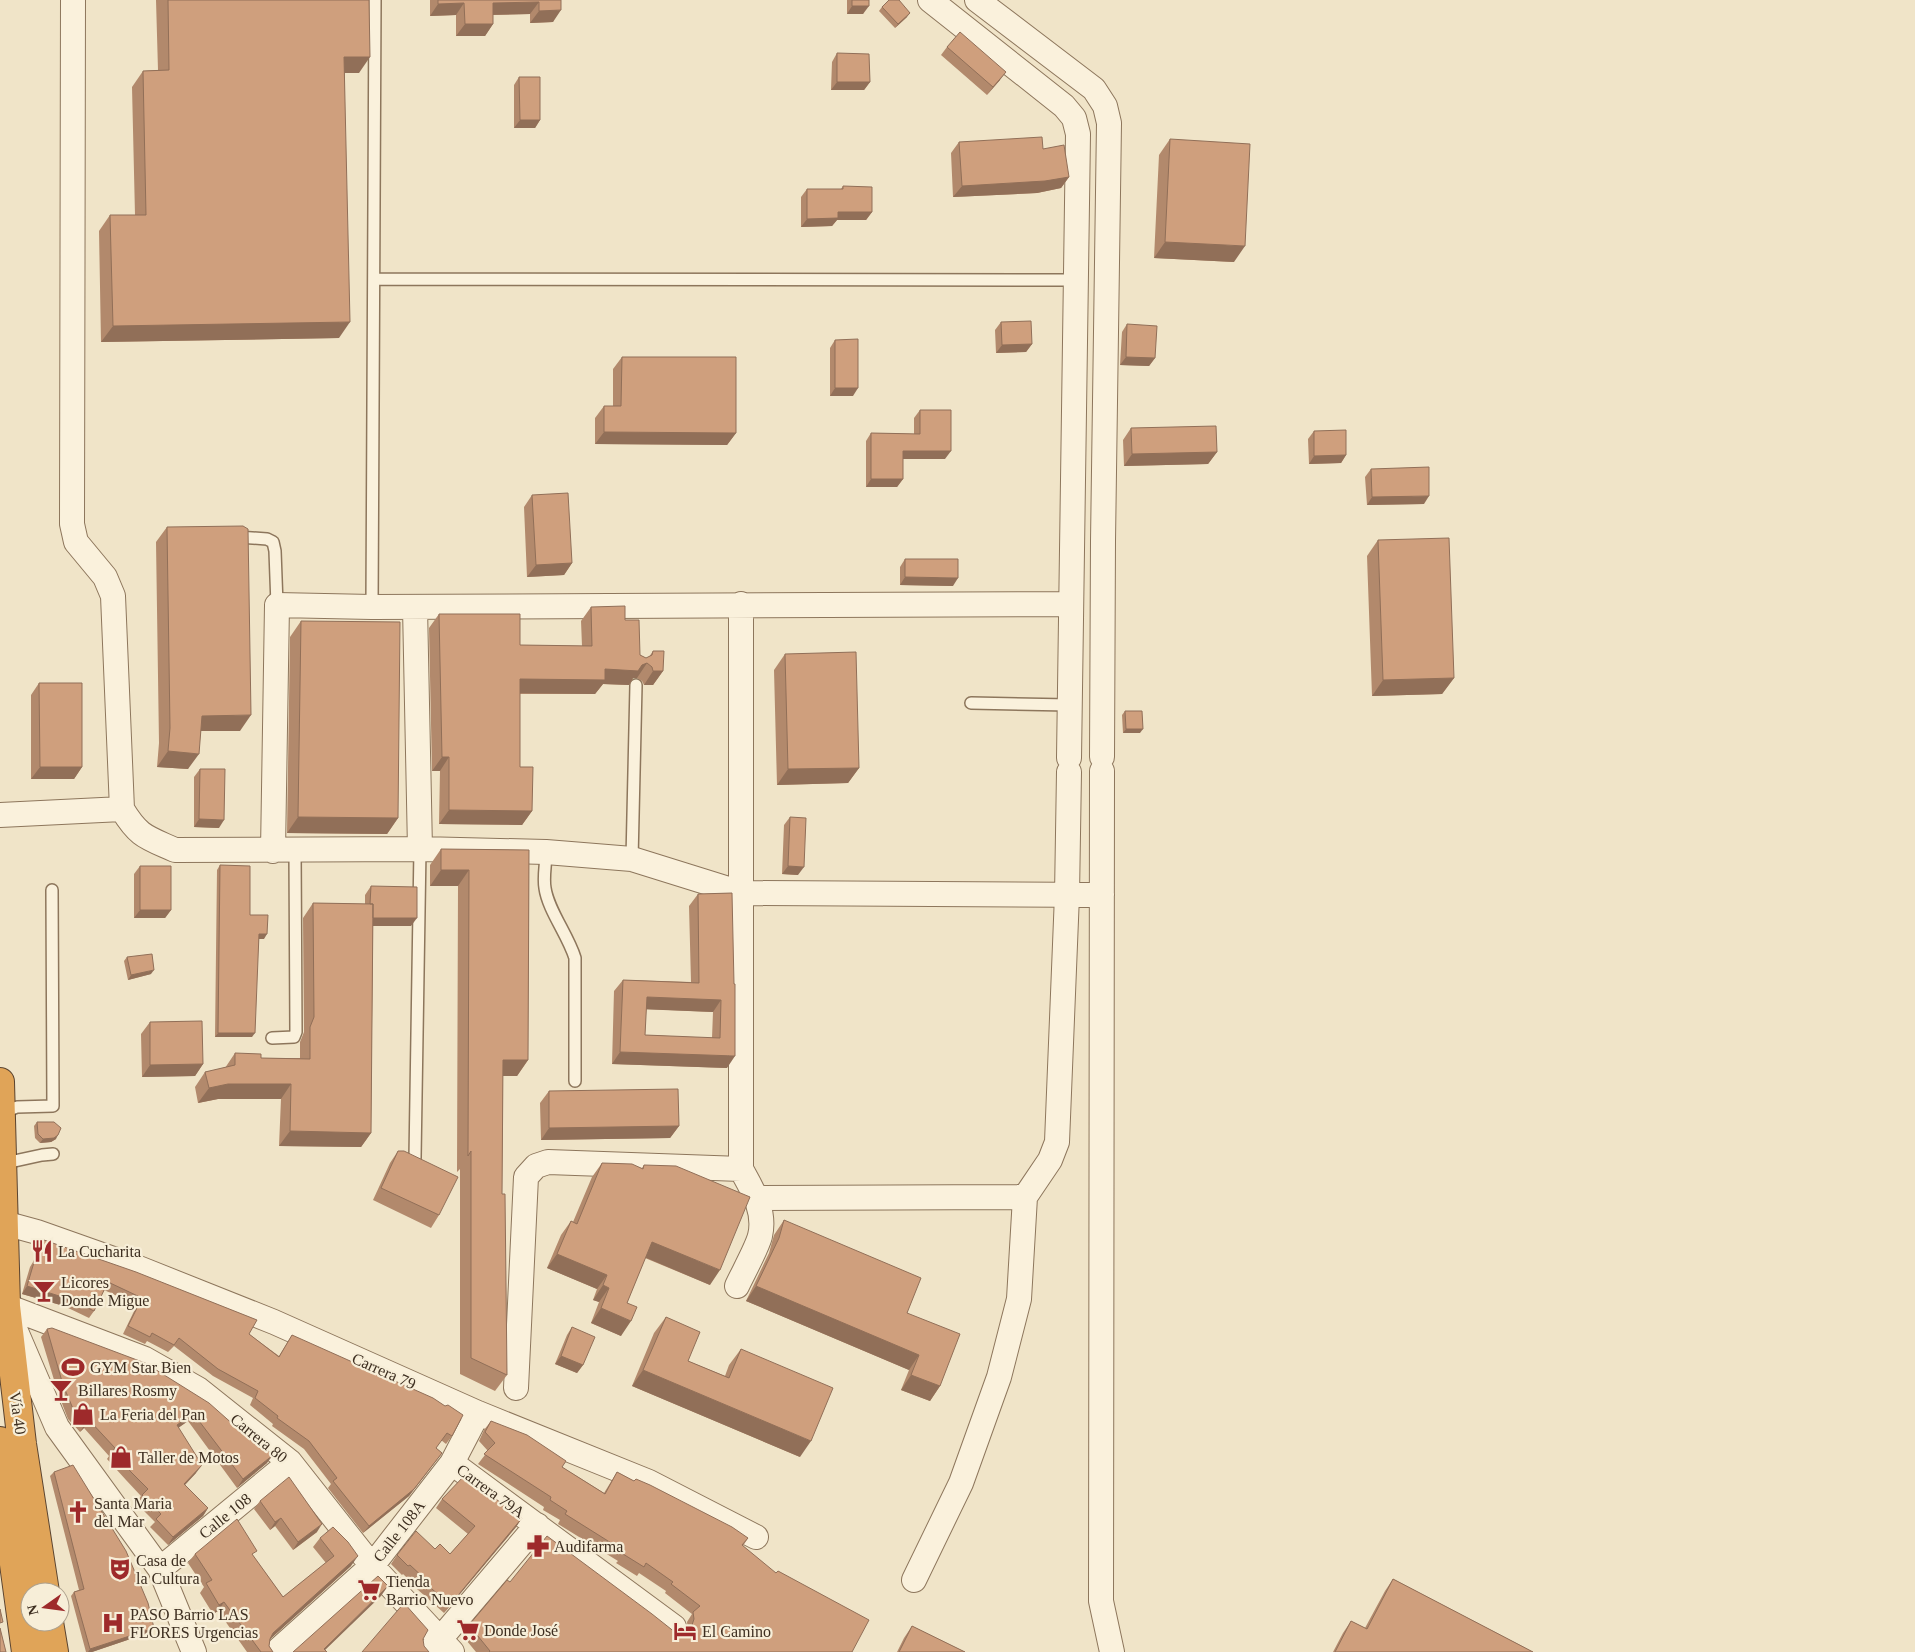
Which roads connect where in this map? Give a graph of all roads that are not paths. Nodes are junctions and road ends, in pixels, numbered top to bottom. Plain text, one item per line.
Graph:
1 (73, 0) edge
2 (376, 0) edge
3 (930, 0) edge
4 (977, 0) edge
5 (375, 279) junction
6 (1076, 280) junction
7 (238, 537) edge
8 (741, 604) junction
9 (1071, 604) junction
10 (277, 605) junction
11 (372, 607) junction
12 (415, 607) junction
13 (636, 685) edge
14 (971, 703) dead end
15 (1069, 705) junction
16 (122, 808) junction
17 (0, 815) edge
18 (420, 850) junction
19 (284, 851) junction
20 (546, 852) junction
21 (632, 859) junction
22 (52, 890) dead end
23 (741, 893) junction
24 (1067, 895) junction
25 (1102, 896) junction
26 (272, 1038) dead end
27 (574, 1081) dead end
28 (0, 1082) edge
29 (0, 1114) edge
30 (53, 1154) dead end
31 (415, 1158) edge
32 (1, 1164) edge
33 (741, 1169) junction
34 (1025, 1197) junction
35 (756, 1198) junction
36 (4, 1223) junction
37 (737, 1286) dead end
38 (6, 1306) junction
39 (516, 1388) dead end
40 (478, 1413) junction
41 (57, 1427) junction
42 (11, 1443) edge
43 (290, 1462) junction
44 (452, 1463) junction
45 (537, 1525) junction
46 (756, 1538) dead end
47 (6, 1543) edge
48 (372, 1566) junction
49 (160, 1569) junction
50 (914, 1580) dead end
51 (43, 1582) edge
52 (674, 1627) dead end
53 (51, 1632) edge
54 (440, 1648) edge
55 (26, 1652) edge
56 (54, 1652) edge
57 (194, 1652) edge
58 (276, 1652) edge
59 (1112, 1652) edge

1 - 16 street
2 - 5 lane
3 - 6 street
4 - 25 street
5 - 6 lane
5 - 11 lane
6 - 9 street
7 - 10 lane
8 - 9 street
8 - 12 street
8 - 23 street
9 - 15 street
10 - 11 street
10 - 19 street
11 - 12 street
12 - 18 street
13 - 21 lane
14 - 15 lane
15 - 24 street
16 - 17 street
16 - 19 street
18 - 19 street
18 - 20 street
18 - 31 lane
19 - 26 lane
20 - 21 street
20 - 27 lane
21 - 23 street
22 - 29 lane
23 - 24 street
23 - 33 street
24 - 25 street
24 - 34 street
25 - 59 street
28 - 29 highway, Vía 40
29 - 32 highway, Vía 40
30 - 32 lane
32 - 36 highway, Vía 40
33 - 35 street
33 - 39 street
34 - 35 street
34 - 50 street
35 - 37 street
36 - 38 highway, Vía 40
36 - 40 street, Carrera 79
38 - 41 street
38 - 42 highway, Vía 40
38 - 43 street, Carrera 80
40 - 44 street, Calle 108A
40 - 46 street, Carrera 79
41 - 42 street
41 - 49 street
42 - 47 highway, Vía 40
42 - 51 highway, Vía 40
43 - 48 street, Carrera 80
43 - 49 street, Calle 108
44 - 45 street, Carrera 79A
44 - 48 street, Calle 108A
45 - 52 street, Carrera 79A
45 - 54 street
47 - 55 highway, Vía 40
48 - 54 street, Carrera 80
48 - 58 street, Calle 108A
49 - 57 street
53 - 56 highway

